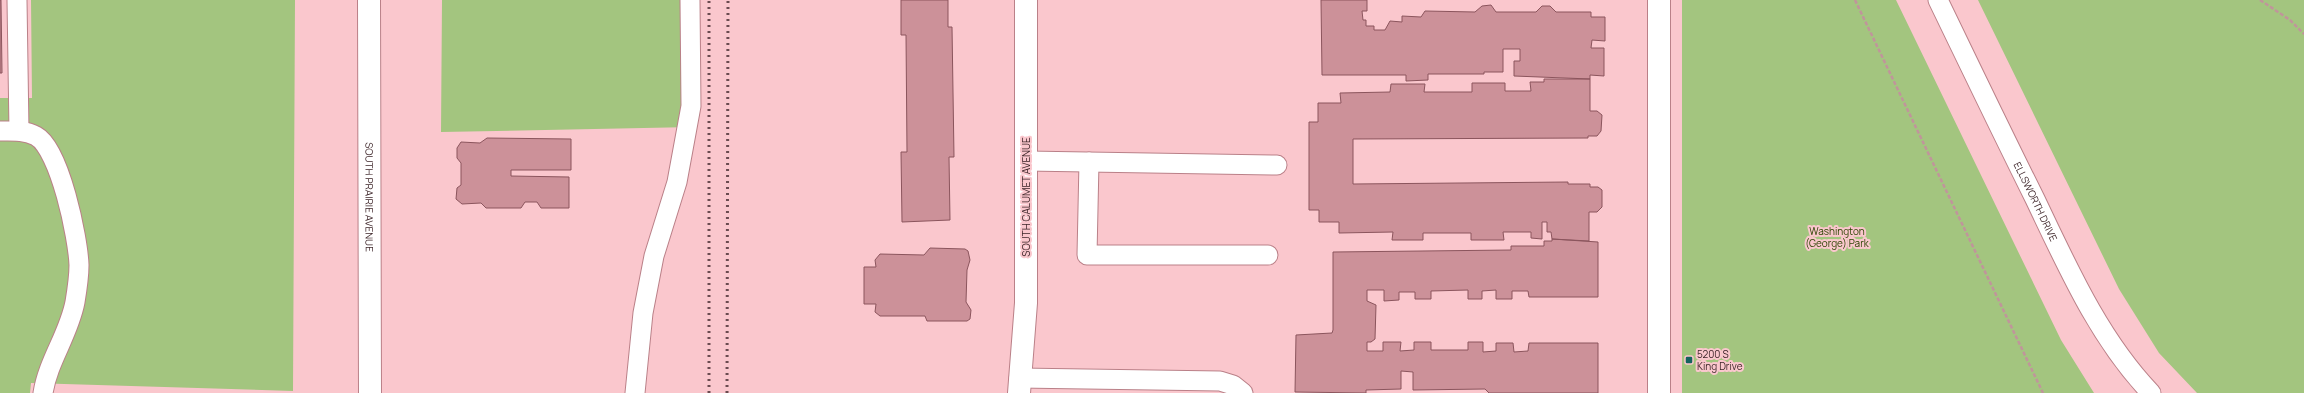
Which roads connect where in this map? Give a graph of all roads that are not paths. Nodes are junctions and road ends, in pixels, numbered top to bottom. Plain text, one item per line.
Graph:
1 (17, 0) edge
2 (369, 0) edge
3 (690, 0) edge
4 (1026, 0) edge
5 (1659, 0) edge
6 (1938, 0) edge
7 (0, 131) edge
8 (19, 131) junction
9 (1026, 161) junction
10 (1089, 162) junction
11 (1277, 165) dead end
12 (1268, 255) dead end
13 (1019, 385) edge
14 (43, 393) edge
15 (370, 393) edge
16 (635, 393) edge
17 (1243, 393) edge
18 (1659, 393) edge
19 (2151, 393) edge

1 - 8 lane
2 - 15 street, SOUTH PRAIRIE AVENUE
3 - 16 lane
4 - 9 street, SOUTH CALUMET AVENUE
5 - 18 street
6 - 19 lane, ELLSWORTH DRIVE
7 - 8 lane
8 - 14 lane
9 - 10 lane
9 - 13 street, SOUTH CALUMET AVENUE
10 - 11 lane
10 - 12 lane
13 - 17 lane

